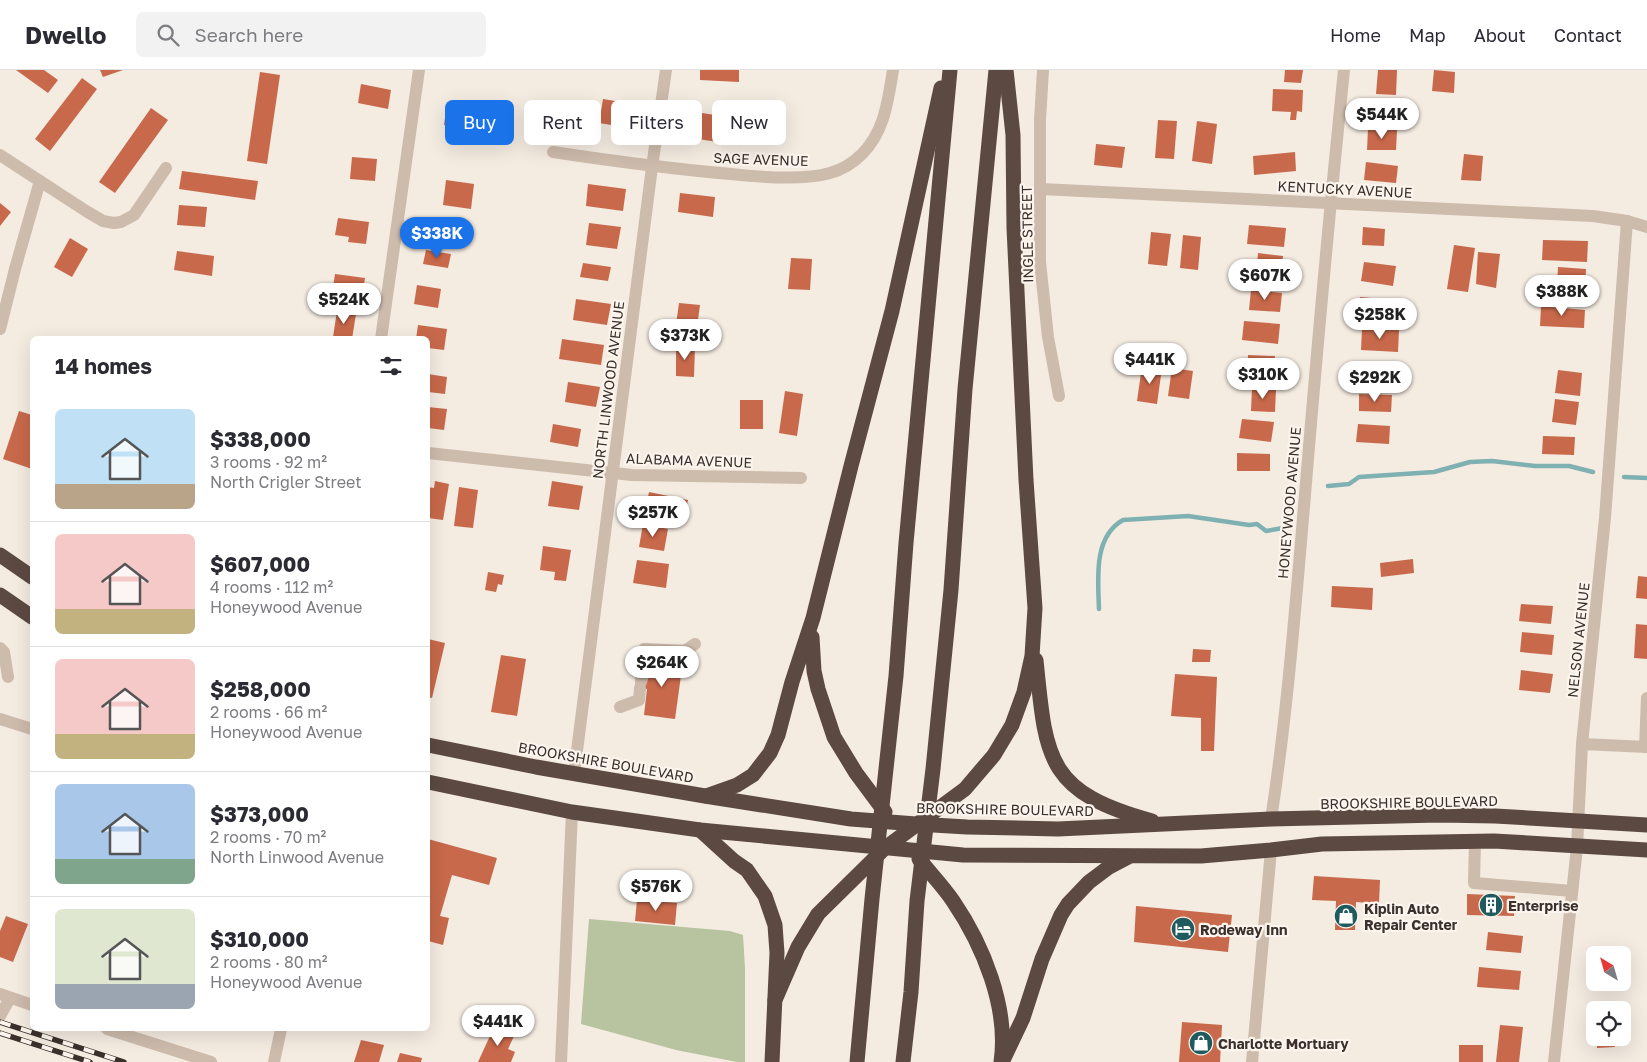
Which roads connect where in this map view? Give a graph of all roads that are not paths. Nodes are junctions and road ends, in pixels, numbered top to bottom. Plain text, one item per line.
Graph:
1 (419, 70) edge
2 (666, 70) edge
3 (893, 70) edge
4 (944, 70) edge
5 (950, 70) edge
6 (996, 70) edge
7 (1006, 70) edge
8 (1043, 70) edge
9 (1344, 70) edge
10 (553, 152) dead end
11 (0, 155) edge
12 (652, 167) junction
13 (166, 168) dead end
14 (40, 181) junction
15 (1041, 190) junction
16 (1331, 203) junction
17 (1628, 221) junction
18 (1647, 227) edge
19 (0, 329) edge
20 (381, 336) edge
21 (1060, 396) dead end
22 (430, 453) edge
23 (612, 473) junction
24 (801, 478) dead end
25 (0, 555) edge
26 (30, 576) edge
27 (0, 595) edge
28 (30, 616) edge
29 (813, 618) junction
30 (1034, 639) junction
31 (695, 644) dead end
32 (0, 648) edge
33 (8, 678) dead end
34 (1647, 698) edge
35 (620, 707) dead end
36 (0, 719) edge
37 (30, 728) edge
38 (1582, 744) junction
39 (430, 745) edge
40 (1646, 747) edge
41 (574, 774) junction
42 (430, 782) edge
43 (705, 796) junction
44 (572, 812) junction
45 (1270, 819) junction
46 (891, 821) junction
47 (1578, 822) junction
48 (916, 824) junction
49 (1164, 824) junction
50 (1647, 825) edge
51 (700, 830) junction
52 (901, 835) junction
53 (1475, 841) junction
54 (1577, 847) junction
55 (884, 848) junction
56 (913, 850) junction
57 (1271, 850) junction
58 (1647, 850) edge
59 (1131, 855) junction
60 (1572, 891) junction
61 (5, 996) edge
62 (775, 1000) junction
63 (30, 1004) edge
64 (0, 1016) edge
65 (113, 1031) edge
66 (281, 1031) edge
67 (211, 1062) edge
68 (274, 1062) edge
69 (561, 1062) edge
70 (772, 1062) edge
71 (857, 1062) edge
72 (903, 1062) edge
73 (1002, 1062) edge
74 (1252, 1062) edge
75 (1554, 1062) edge

1 - 20 street
2 - 12 street, NORTH LINWOOD AVENUE
3 - 12 street, SAGE AVENUE
4 - 29 highway
5 - 71 highway
6 - 72 highway
7 - 30 highway
8 - 15 street, INGLE STREET
9 - 16 street, HONEYWOOD AVENUE
10 - 12 street
11 - 14 street
12 - 23 street, NORTH LINWOOD AVENUE
13 - 14 street
14 - 19 street
15 - 16 street, KENTUCKY AVENUE
15 - 21 street, INGLE STREET
16 - 17 street, KENTUCKY AVENUE
16 - 45 street, HONEYWOOD AVENUE
17 - 18 street, KENTUCKY AVENUE
17 - 38 street, NELSON AVENUE
22 - 23 street, ALABAMA AVENUE
23 - 24 street, ALABAMA AVENUE
23 - 41 street, NORTH LINWOOD AVENUE
25 - 26 highway
27 - 28 highway
29 - 43 highway
29 - 46 highway
30 - 48 highway
30 - 49 highway
31 - 35 street
32 - 33 street
34 - 40 street
36 - 37 street
38 - 40 street
38 - 47 street, NELSON AVENUE
39 - 41 highway, BROOKSHIRE BOULEVARD
41 - 43 highway, BROOKSHIRE BOULEVARD
42 - 44 highway
43 - 46 highway, BROOKSHIRE BOULEVARD
44 - 51 highway
44 - 69 street
45 - 47 highway, BROOKSHIRE BOULEVARD
45 - 49 highway, BROOKSHIRE BOULEVARD
46 - 48 highway, BROOKSHIRE BOULEVARD
46 - 52 highway
47 - 50 highway, BROOKSHIRE BOULEVARD
47 - 54 street, NELSON AVENUE
48 - 49 highway, BROOKSHIRE BOULEVARD
48 - 52 highway
51 - 55 highway
51 - 62 highway
52 - 55 highway
52 - 56 highway
53 - 54 highway
53 - 57 highway
53 - 60 street
54 - 58 highway
54 - 60 street, NELSON AVENUE
55 - 56 highway
55 - 62 highway
56 - 59 highway
56 - 73 highway
57 - 59 highway
57 - 74 street
59 - 73 highway
60 - 75 street, NELSON AVENUE
61 - 63 street
61 - 64 street
62 - 70 highway
65 - 67 street
66 - 68 street

